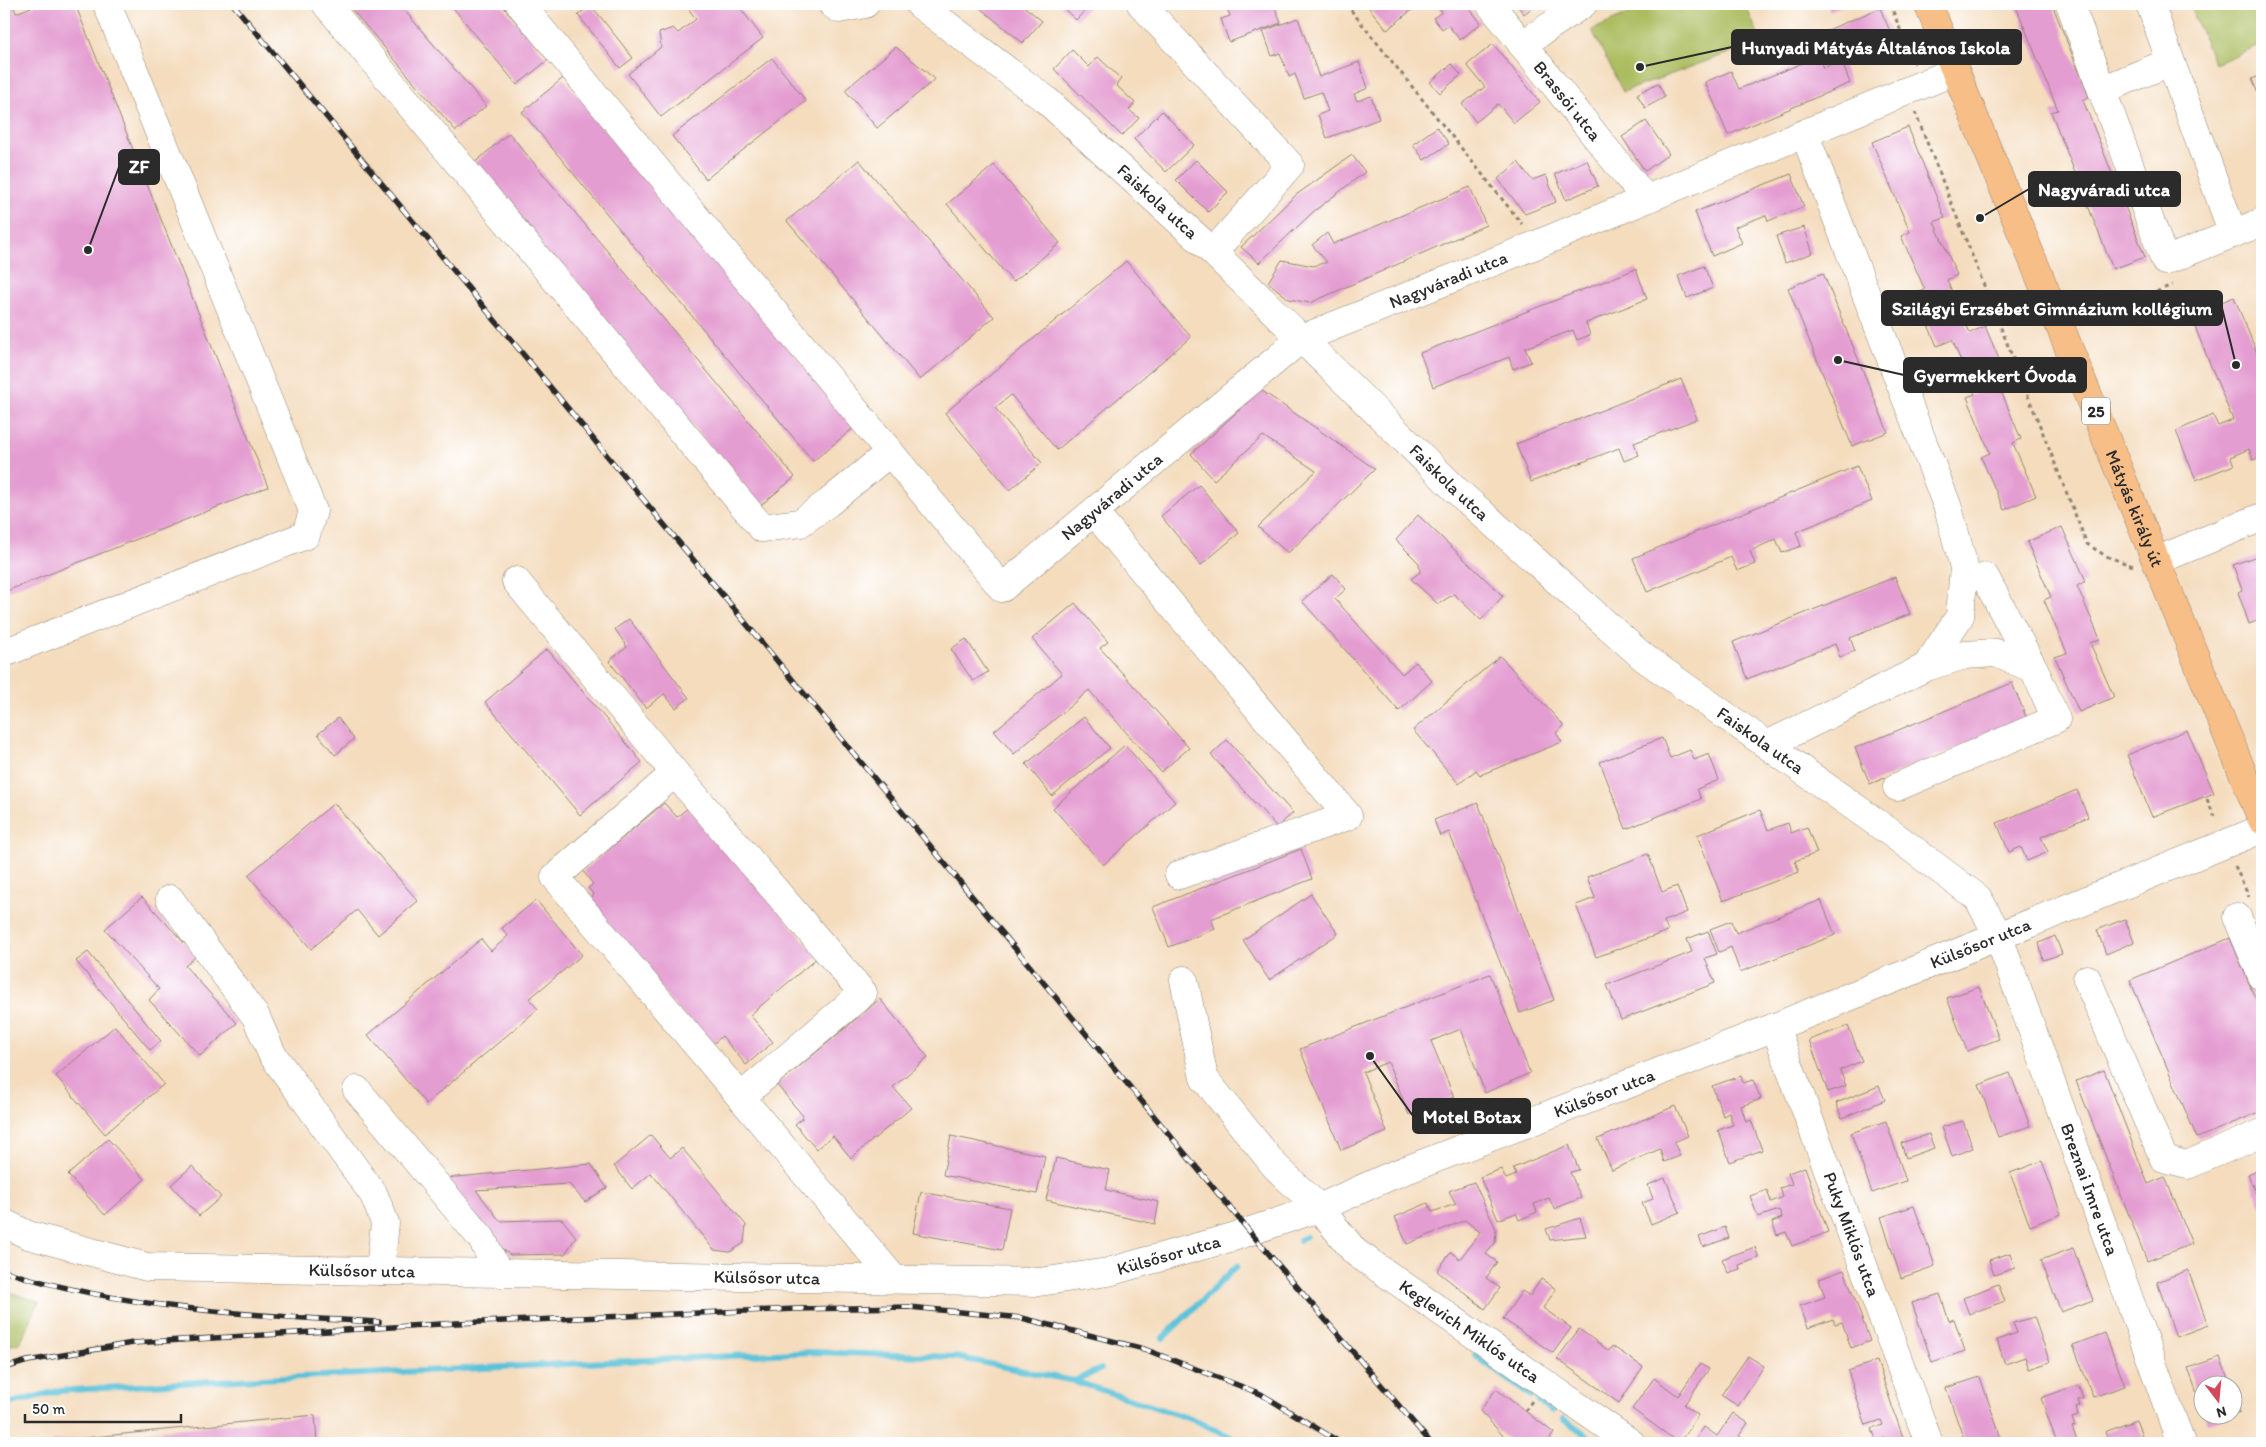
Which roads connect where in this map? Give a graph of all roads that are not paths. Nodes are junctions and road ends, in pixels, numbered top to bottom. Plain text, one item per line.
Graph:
1 (107, 4) edge
2 (326, 4) edge
3 (520, 4) edge
4 (832, 4) edge
5 (865, 4) edge
6 (919, 4) edge
7 (1142, 4) edge
8 (1490, 4) edge
9 (1583, 4) edge
10 (1928, 4) edge
11 (2070, 4) edge
12 (2150, 4) edge
13 (1522, 45) junction
14 (2170, 62) junction
15 (1955, 70) junction
16 (2102, 90) junction
17 (1804, 135) junction
18 (1645, 198) junction
19 (2262, 222) edge
20 (2233, 234) junction
21 (1213, 252) junction
22 (1301, 339) junction
23 (890, 452) junction
24 (1094, 512) junction
25 (2262, 517) edge
26 (2146, 565) junction
27 (1985, 577) dead end
28 (516, 581) dead end
29 (4, 653) edge
30 (1926, 666) junction
31 (2034, 668) junction
32 (1767, 745) junction
33 (675, 773) junction
34 (1897, 787) dead end
35 (2262, 820) edge
36 (2262, 829) edge
37 (1179, 875) dead end
38 (170, 899) dead end
39 (2244, 910) road end
40 (1998, 935) junction
41 (2262, 976) edge
42 (2088, 979) dead end
43 (1184, 980) dead end
44 (1775, 1027) junction
45 (357, 1090) dead end
46 (741, 1097) junction
47 (2262, 1133) edge
48 (1319, 1208) junction
49 (4, 1223) edge
50 (380, 1271) junction
51 (498, 1272) junction
52 (893, 1278) junction
53 (1631, 1443) edge
54 (1929, 1443) edge
55 (2181, 1443) edge

1 - 29 street
2 - 23 street
3 - 23 street
4 - 5 street
6 - 21 street, Faiskola utca
7 - 21 street
8 - 13 street, Brassói utca
9 - 13 street
10 - 15 main road, Mátyás király út / 25
11 - 16 street
12 - 14 street
13 - 18 street, Brassói utca
14 - 16 street
14 - 20 street
15 - 17 street, Nagyváradi utca
15 - 26 main road, Mátyás király út / 25
16 - 20 street
17 - 18 street, Nagyváradi utca
17 - 30 street
18 - 22 street, Nagyváradi utca
19 - 20 street
21 - 22 street, Faiskola utca
22 - 24 street, Nagyváradi utca
22 - 32 street, Faiskola utca
23 - 24 street, Nagyváradi utca
24 - 37 street
25 - 26 street
26 - 35 main road, Mátyás király út / 25
27 - 31 street
28 - 33 street
30 - 31 street
30 - 32 street
31 - 34 street
32 - 40 street, Faiskola utca
33 - 46 street
33 - 46 street
36 - 40 street, Külsősor utca
38 - 50 street
39 - 41 street
40 - 44 street, Külsősor utca
40 - 55 street, Breznai Imre utca
42 - 47 street
43 - 48 street, Keglevich Miklós utca
44 - 48 street, Külsősor utca
44 - 54 street, Puky Miklós utca
45 - 51 street
46 - 52 street
48 - 52 street, Külsősor utca
48 - 53 street, Keglevich Miklós utca
49 - 50 street, Külsősor utca
50 - 51 street, Külsősor utca
51 - 52 street, Külsősor utca

